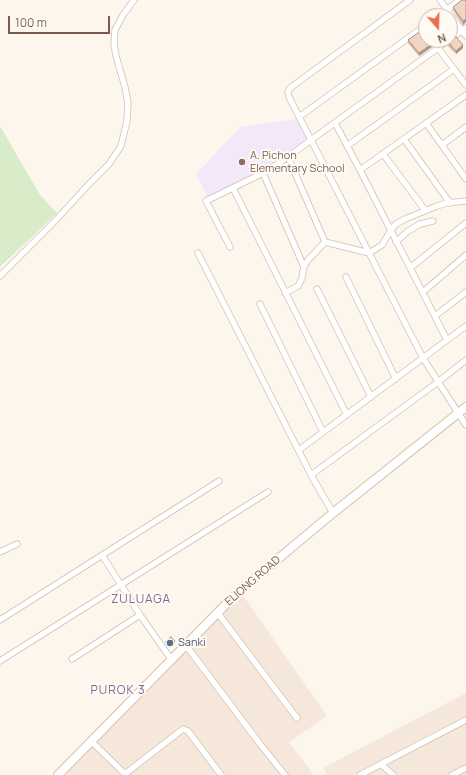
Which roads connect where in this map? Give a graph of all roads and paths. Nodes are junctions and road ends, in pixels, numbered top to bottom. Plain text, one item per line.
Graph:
1 (134, 0) edge
2 (410, 0) edge
3 (440, 0) edge
4 (460, 0) edge
5 (446, 8) edge
6 (448, 8) edge
7 (464, 29) edge
8 (418, 31) edge
9 (466, 36) edge
10 (438, 48) joint
11 (454, 69) junction
12 (466, 85) edge
13 (466, 94) edge
14 (299, 117) junction
15 (335, 123) junction
16 (426, 123) junction
17 (466, 128) edge
18 (404, 139) junction
19 (311, 140) junction
20 (442, 145) junction
21 (347, 146) junction
22 (383, 154) junction
23 (288, 158) junction
24 (360, 170) junction
25 (263, 173) junction
26 (466, 178) edge
27 (233, 188) junction
28 (466, 201) edge
29 (450, 203) junction
30 (425, 210) junction
31 (433, 222) dead end
32 (466, 223) edge
33 (390, 230) junction
34 (325, 242) junction
35 (396, 242) junction
36 (230, 247) dead end
37 (198, 253) dead end
38 (369, 253) junction
39 (466, 255) edge
40 (304, 267) junction
41 (410, 268) junction
42 (0, 276) edge
43 (346, 277) dead end
44 (317, 289) dead end
45 (422, 292) junction
46 (466, 292) edge
47 (285, 293) junction
48 (260, 304) dead end
49 (435, 316) junction
50 (466, 326) edge
51 (447, 340) junction
52 (423, 358) junction
53 (466, 360) edge
54 (396, 379) junction
55 (438, 382) junction
56 (371, 397) junction
57 (466, 407) edge
58 (458, 413) junction
59 (347, 415) junction
60 (466, 425) edge
61 (323, 432) junction
62 (299, 450) junction
63 (311, 475) junction
64 (219, 480) dead end
65 (268, 492) dead end
66 (332, 513) junction
67 (17, 544) dead end
68 (0, 552) edge
69 (102, 555) junction
70 (121, 584) junction
71 (217, 612) junction
72 (140, 615) junction
73 (0, 620) edge
74 (186, 644) junction
75 (72, 659) dead end
76 (171, 659) junction
77 (0, 661) edge
78 (297, 718) dead end
79 (466, 720) edge
80 (92, 741) junction
81 (382, 765) junction
82 (466, 768) edge
83 (58, 775) edge
84 (125, 775) edge
85 (221, 775) edge
86 (285, 775) edge
87 (360, 775) edge
88 (393, 775) edge
89 (452, 775) edge

1 - 42 street
2 - 14 street
3 - 5 street
4 - 6 street
7 - 9 street
8 - 14 street
10 - 11 street
10 - 15 street
11 - 12 street
11 - 21 street
13 - 16 street
14 - 19 street
15 - 19 street
15 - 21 street
16 - 18 street
16 - 20 street
17 - 20 street
18 - 22 street
18 - 29 street
19 - 23 street
19 - 38 street
20 - 26 street
21 - 24 street
22 - 24 street
22 - 30 street
23 - 25 street
23 - 34 street
24 - 33 street
25 - 27 street
25 - 40 street
27 - 36 street
27 - 47 street
28 - 29 street
29 - 30 street
30 - 33 street
31 - 35 street
32 - 41 street
33 - 35 street
33 - 38 street
34 - 38 street
34 - 40 street
35 - 41 street
37 - 62 street
38 - 52 street
39 - 45 street
40 - 47 street
41 - 45 street
43 - 54 street
44 - 56 street
45 - 49 street
46 - 49 street
47 - 59 street
48 - 61 street
49 - 51 street
50 - 51 street
51 - 52 street
52 - 54 street
52 - 55 street
53 - 55 street
54 - 56 street
55 - 58 street
55 - 63 street
56 - 59 street
57 - 58 main road, ELIONG ROAD
58 - 60 street
58 - 66 main road, ELIONG ROAD
59 - 61 street
61 - 62 street
62 - 63 street
63 - 66 street
64 - 69 street
65 - 70 street
66 - 71 main road, ELIONG ROAD
67 - 68 street
69 - 70 street
69 - 73 street
70 - 72 street
70 - 77 street
71 - 74 main road, ELIONG ROAD
71 - 78 street
72 - 75 street
72 - 76 street
74 - 76 main road, ELIONG ROAD
74 - 86 street
76 - 80 main road, ELIONG ROAD
79 - 81 street
80 - 83 main road, ELIONG ROAD
80 - 84 street
81 - 87 street
81 - 88 street
82 - 89 street
84 - 85 street

